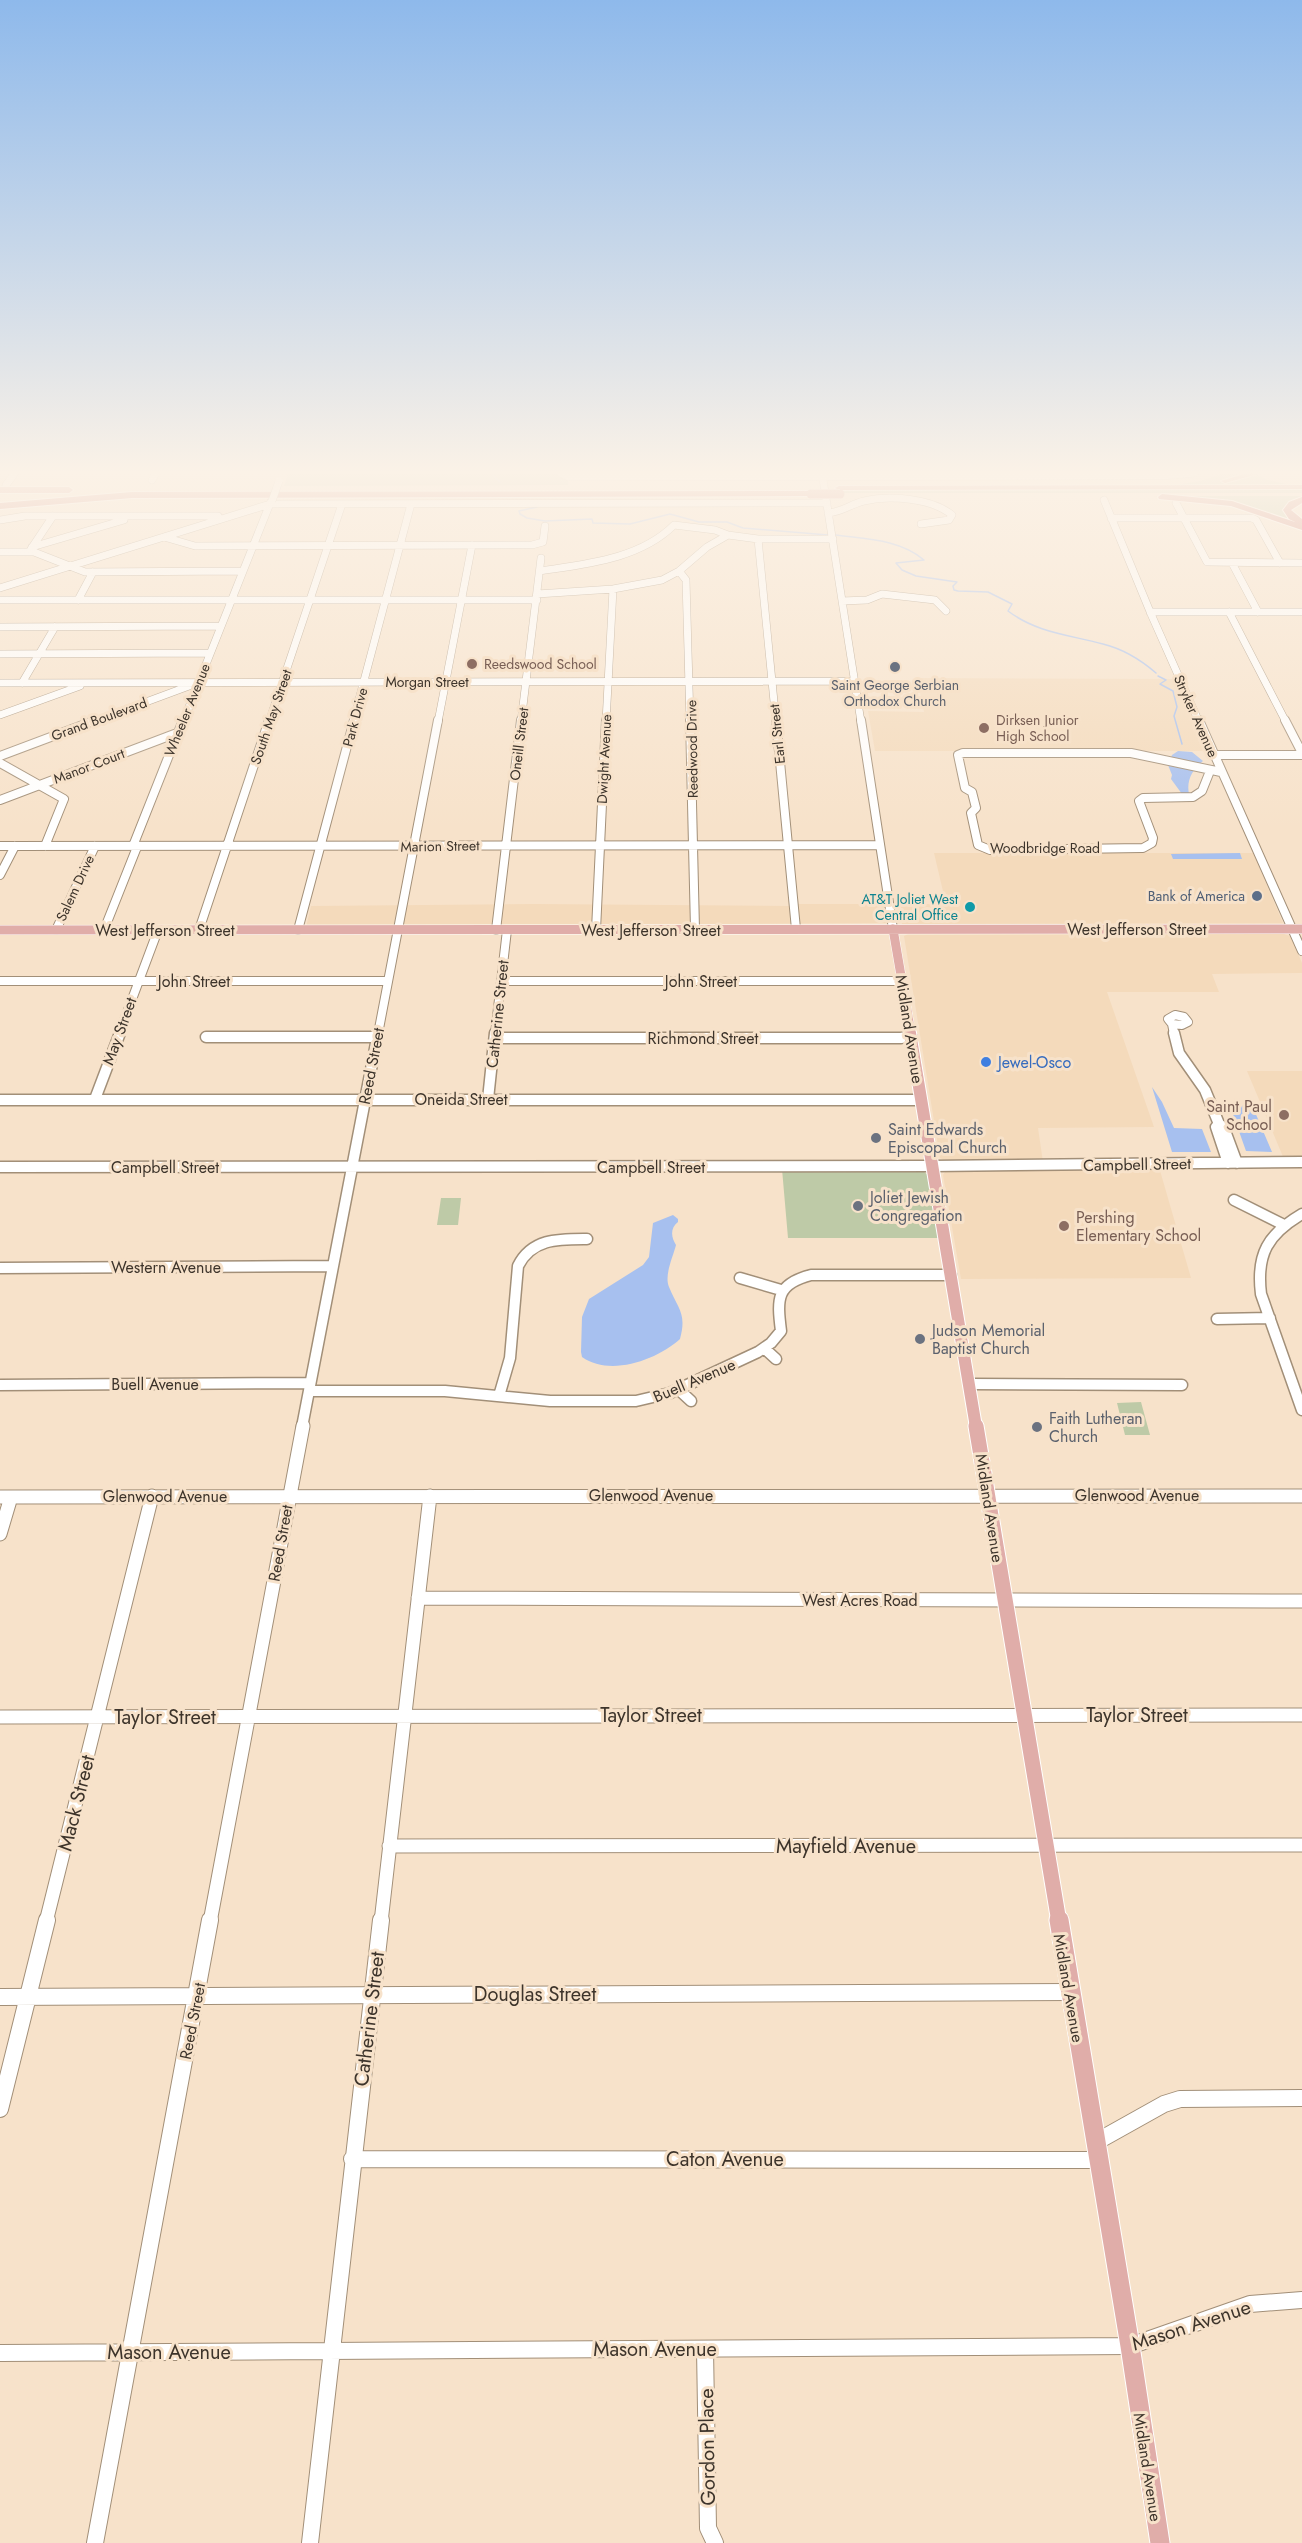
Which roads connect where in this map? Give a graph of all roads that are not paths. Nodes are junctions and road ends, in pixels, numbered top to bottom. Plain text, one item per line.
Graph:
1 (82, 592) edge
2 (235, 592) edge
3 (313, 592) edge
4 (388, 592) edge
5 (463, 592) edge
6 (538, 592) edge
7 (588, 592) edge
8 (613, 592) edge
9 (686, 592) edge
10 (763, 592) edge
11 (840, 592) edge
12 (1142, 592) edge
13 (1247, 592) edge
14 (537, 597) junction
15 (311, 599) junction
16 (386, 599) junction
17 (462, 599) junction
18 (0, 600) edge
19 (78, 600) junction
20 (231, 600) junction
21 (842, 601) junction
22 (946, 611) dead end
23 (1150, 612) junction
24 (1229, 612) junction
25 (1258, 612) junction
26 (1302, 612) edge
27 (220, 626) junction
28 (0, 627) edge
29 (55, 627) junction
30 (210, 653) junction
31 (0, 654) edge
32 (39, 654) junction
33 (855, 681) junction
34 (198, 682) junction
35 (283, 682) junction
36 (364, 682) junction
37 (445, 682) junction
38 (526, 682) junction
39 (608, 682) junction
40 (690, 682) junction
41 (772, 682) junction
42 (0, 683) edge
43 (22, 683) junction
44 (89, 683) junction
45 (0, 715) edge
46 (177, 733) junction
47 (1302, 754) edge
48 (1214, 755) junction
49 (0, 756) edge
50 (0, 763) edge
51 (1210, 771) junction
52 (1221, 772) junction
53 (39, 785) junction
54 (0, 800) edge
55 (506, 845) junction
56 (600, 845) junction
57 (694, 845) junction
58 (788, 845) junction
59 (880, 845) junction
60 (0, 846) edge
61 (15, 846) junction
62 (45, 846) junction
63 (95, 846) junction
64 (135, 846) junction
65 (228, 846) junction
66 (321, 846) junction
67 (415, 846) junction
68 (0, 875) edge
69 (796, 929) junction
70 (893, 929) junction
71 (1297, 929) edge
72 (56, 930) junction
73 (104, 930) junction
74 (158, 930) junction
75 (200, 930) junction
76 (298, 930) junction
77 (397, 930) junction
78 (496, 930) junction
79 (507, 930) junction
80 (596, 930) junction
81 (695, 930) junction
82 (0, 931) edge
83 (1302, 951) edge
84 (138, 980) junction
85 (0, 981) edge
86 (387, 981) junction
87 (501, 981) junction
88 (902, 981) junction
89 (1172, 1024) dead end
90 (911, 1036) junction
91 (206, 1037) dead end
92 (377, 1037) junction
93 (495, 1038) junction
94 (365, 1098) junction
95 (94, 1099) junction
96 (488, 1099) junction
97 (0, 1100) edge
98 (921, 1100) junction
99 (1302, 1162) edge
100 (1232, 1163) junction
101 (933, 1166) junction
102 (0, 1167) edge
103 (352, 1167) junction
104 (1234, 1200) dead end
105 (1302, 1214) edge
106 (1284, 1225) junction
107 (587, 1239) dead end
108 (333, 1266) junction
109 (0, 1268) edge
110 (951, 1275) junction
111 (740, 1278) dead end
112 (781, 1290) junction
113 (1270, 1318) junction
114 (1217, 1319) dead end
115 (764, 1348) junction
116 (776, 1359) dead end
117 (970, 1384) junction
118 (0, 1385) edge
119 (1182, 1385) dead end
120 (310, 1387) junction
121 (678, 1389) junction
122 (499, 1396) junction
123 (691, 1401) dead end
124 (1301, 1404) edge
125 (988, 1495) junction
126 (152, 1496) junction
127 (289, 1496) junction
128 (430, 1496) junction
129 (1302, 1496) edge
130 (6, 1497) edge
131 (0, 1534) edge
132 (418, 1598) junction
133 (1005, 1601) junction
134 (1302, 1601) edge
135 (1024, 1715) junction
136 (1302, 1715) edge
137 (249, 1716) junction
138 (404, 1716) junction
139 (0, 1717) edge
140 (97, 1717) junction
141 (1046, 1845) junction
142 (1302, 1845) edge
143 (389, 1846) junction
144 (1070, 1992) junction
145 (372, 1995) junction
146 (197, 1996) junction
147 (0, 1997) edge
148 (29, 1997) junction
149 (1302, 2098) edge
150 (0, 2109) edge
151 (1097, 2151) junction
152 (352, 2159) junction
153 (1302, 2300) edge
154 (1130, 2346) junction
155 (705, 2349) junction
156 (334, 2351) junction
157 (0, 2353) edge
158 (131, 2353) junction
159 (95, 2543) edge
160 (310, 2543) edge
161 (715, 2543) edge
162 (1160, 2543) edge

1 - 19 street
2 - 20 street, Wheeler Avenue
3 - 15 street, South May Street
4 - 16 street, Park Drive
5 - 17 street, Reed Street
6 - 14 street, Oneill Street
7 - 14 street
8 - 39 street, Dwight Avenue
9 - 40 street, Reedwood Drive
10 - 41 street, Earl Street
11 - 21 street, Midland Avenue
12 - 23 street, Stryker Avenue
13 - 25 street
14 - 17 street
14 - 38 street, Oneill Street
15 - 16 street
15 - 20 street
15 - 35 street, South May Street
16 - 17 street
16 - 36 street, Park Drive
17 - 37 street, Reed Street
18 - 19 street
19 - 20 street
20 - 27 street, Wheeler Avenue
21 - 22 street
21 - 33 street, Midland Avenue
23 - 24 street
23 - 48 street, Stryker Avenue
24 - 25 street
24 - 47 street
25 - 26 street
27 - 29 street
27 - 30 street, Wheeler Avenue
28 - 29 street
29 - 32 street
30 - 32 street
30 - 34 street, Wheeler Avenue
31 - 32 street
32 - 43 street
33 - 41 street, Morgan Street
33 - 59 street, Midland Avenue
34 - 35 street, Morgan Street
34 - 44 street, Morgan Street
34 - 46 street, Wheeler Avenue
34 - 49 street, Grand Boulevard
35 - 36 street, Morgan Street
35 - 65 street, South May Street
36 - 37 street, Morgan Street
36 - 66 street, Park Drive
37 - 38 street, Morgan Street
37 - 67 street, Reed Street
38 - 39 street, Morgan Street
38 - 55 street, Oneill Street
39 - 40 street, Morgan Street
39 - 56 street, Dwight Avenue
40 - 41 street, Morgan Street
40 - 57 street, Reedwood Drive
41 - 58 street, Earl Street
42 - 43 street, Morgan Street
43 - 44 street, Morgan Street
44 - 45 street
46 - 53 street, Manor Court
46 - 64 street, Wheeler Avenue
47 - 48 street
48 - 52 street, Stryker Avenue
50 - 53 street
51 - 51 street, Woodbridge Road
51 - 52 street, Woodbridge Road
52 - 71 street, Stryker Avenue
53 - 54 street, Manor Court
53 - 62 street
55 - 56 street, Marion Street
55 - 67 street, Marion Street
55 - 78 street, Oneill Street
56 - 57 street, Marion Street
56 - 80 street, Dwight Avenue
57 - 58 street, Marion Street
57 - 81 street, Reedwood Drive
58 - 59 street, Marion Street
58 - 69 street, Earl Street
59 - 70 street, Midland Avenue
60 - 61 street, Marion Street
61 - 62 street, Marion Street
61 - 68 street
62 - 63 street, Marion Street
63 - 64 street, Marion Street
63 - 72 street, Salem Drive
64 - 65 street, Marion Street
64 - 73 street, Wheeler Avenue
65 - 66 street, Marion Street
65 - 75 street, South May Street
66 - 67 street, Marion Street
66 - 76 street, Park Drive
67 - 77 street, Reed Street
69 - 70 main road, West Jefferson Street
69 - 81 main road, West Jefferson Street
70 - 71 main road, West Jefferson Street
70 - 88 main road, Midland Avenue
71 - 83 street, Stryker Avenue
72 - 73 main road, West Jefferson Street
72 - 82 main road, West Jefferson Street
73 - 74 main road, West Jefferson Street
74 - 75 main road, West Jefferson Street
74 - 84 street, May Street
75 - 76 main road, West Jefferson Street
76 - 77 main road, West Jefferson Street
77 - 78 main road, West Jefferson Street
77 - 86 street, Reed Street
78 - 79 main road, West Jefferson Street
79 - 80 main road, West Jefferson Street
79 - 87 street, Catherine Street
80 - 81 main road, West Jefferson Street
84 - 85 street, John Street
84 - 86 street, John Street
84 - 95 street, May Street
86 - 92 street, Reed Street
87 - 88 street, John Street
87 - 93 street, Catherine Street
88 - 90 main road, Midland Avenue
89 - 100 street
90 - 93 street, Richmond Street
90 - 98 main road, Midland Avenue
91 - 92 street
92 - 94 street, Reed Street
93 - 96 street, Catherine Street
94 - 95 street, Oneida Street
94 - 96 street, Oneida Street
94 - 103 street, Reed Street
95 - 97 street, Oneida Street
96 - 98 street, Oneida Street
98 - 101 main road, Midland Avenue
99 - 100 street, Campbell Street
100 - 101 street, Campbell Street
101 - 103 street, Campbell Street
101 - 110 main road, Midland Avenue
102 - 103 street, Campbell Street
103 - 108 street, Reed Street
104 - 106 street
105 - 106 street
106 - 113 street
107 - 122 street
108 - 109 street, Western Avenue
108 - 120 street, Reed Street
110 - 112 street
110 - 117 main road, Midland Avenue
111 - 112 street
112 - 115 street, Buell Avenue
113 - 114 street
113 - 124 street
115 - 116 street
115 - 121 street, Buell Avenue
117 - 119 street
117 - 125 main road, Midland Avenue
118 - 120 street, Buell Avenue
120 - 122 street, Buell Avenue
120 - 127 street, Reed Street
121 - 122 street, Buell Avenue
121 - 123 street
125 - 128 street, Glenwood Avenue
125 - 129 street, Glenwood Avenue
125 - 133 main road, Midland Avenue
126 - 127 street, Glenwood Avenue
126 - 130 street, Glenwood Avenue
126 - 140 street, Mack Street
127 - 128 street, Glenwood Avenue
127 - 137 street, Reed Street
128 - 132 street, Catherine Street
130 - 131 street
132 - 133 street, West Acres Road
132 - 138 street, Catherine Street
133 - 134 street, West Acres Road
133 - 135 main road, Midland Avenue
135 - 136 street, Taylor Street
135 - 138 street, Taylor Street
135 - 141 main road, Midland Avenue
137 - 138 street, Taylor Street
137 - 140 street, Taylor Street
137 - 146 street, Reed Street
138 - 143 street, Catherine Street
139 - 140 street, Taylor Street
140 - 148 street, Mack Street
141 - 142 street, Mayfield Avenue
141 - 143 street, Mayfield Avenue
141 - 144 main road, Midland Avenue
143 - 145 street, Catherine Street
144 - 145 street, Douglas Street
144 - 151 main road, Midland Avenue
145 - 146 street, Douglas Street
145 - 152 street, Catherine Street
146 - 148 street, Douglas Street
146 - 158 street, Reed Street
147 - 148 street, Douglas Street
148 - 150 street, Mack Street
149 - 151 street, Caton Avenue
151 - 152 street, Caton Avenue
151 - 154 main road, Midland Avenue
152 - 156 street, Catherine Street
153 - 154 street, Mason Avenue
154 - 155 street, Mason Avenue
154 - 162 main road, Midland Avenue
155 - 156 street, Mason Avenue
155 - 161 street, Gordon Place
156 - 158 street, Mason Avenue
156 - 160 street, Catherine Street
157 - 158 street, Mason Avenue
158 - 159 street, Reed Street

